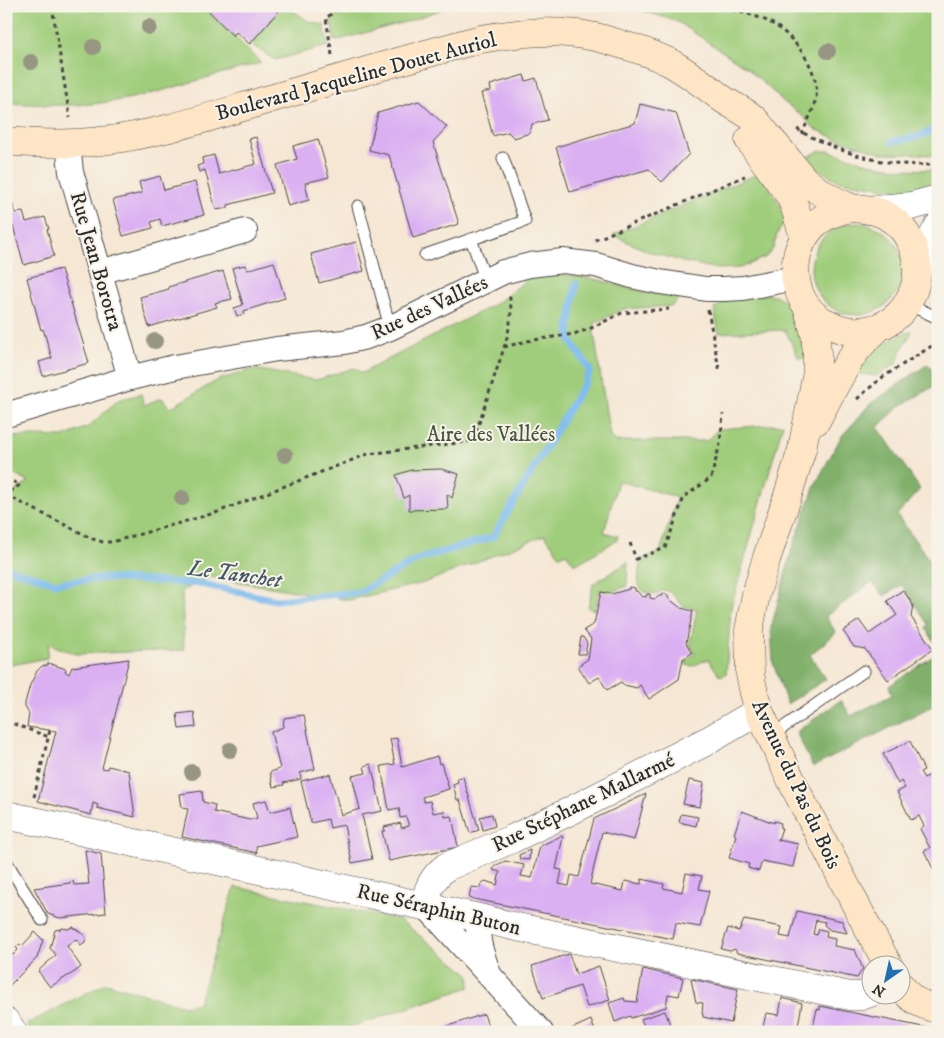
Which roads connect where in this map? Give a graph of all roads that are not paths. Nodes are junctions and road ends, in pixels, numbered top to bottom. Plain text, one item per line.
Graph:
1 (722, 99) junction
2 (69, 132) junction
3 (6, 141) edge
4 (503, 158) dead end
5 (938, 199) edge
6 (358, 206) dead end
7 (860, 209) junction
8 (938, 227) edge
9 (245, 231) dead end
10 (804, 237) junction
11 (471, 239) junction
12 (424, 255) dead end
13 (918, 270) junction
14 (100, 272) junction
15 (795, 278) junction
16 (486, 281) junction
17 (908, 304) junction
18 (808, 309) junction
19 (938, 318) edge
20 (390, 328) junction
21 (876, 328) junction
22 (130, 378) junction
23 (6, 414) edge
24 (802, 448) junction
25 (864, 671) dead end
26 (759, 711) junction
27 (771, 736) junction
28 (6, 815) edge
29 (6, 860) edge
30 (426, 906) junction
31 (479, 918) junction
32 (42, 920) dead end
33 (884, 956) edge
34 (492, 979) junction
35 (862, 996) edge
36 (912, 999) edge
37 (938, 1009) edge
38 (6, 1022) edge
39 (13, 1032) edge
40 (541, 1032) edge

1 - 2 main road, Boulevard Jacqueline Douet Auriol
1 - 7 main road, Boulevard Jacqueline Douet Auriol
1 - 10 main road, Boulevard Jacqueline Douet Auriol
2 - 3 main road, Boulevard Jacqueline Douet Auriol
2 - 14 street, Rue Jean Borotra
4 - 11 lane
5 - 7 street
6 - 20 lane
7 - 10 main road
7 - 13 main road
8 - 13 street
9 - 14 street
10 - 15 main road
11 - 12 lane
11 - 16 lane
13 - 17 main road
14 - 22 street, Rue Jean Borotra
15 - 16 street, Rue des Vallées
15 - 18 main road
16 - 20 street, Rue des Vallées
17 - 19 lane
17 - 21 main road
18 - 21 main road
18 - 24 main road, Avenue du Pas du Bois
20 - 22 street, Rue des Vallées
21 - 24 main road, Avenue du Pas du Bois
22 - 23 street, Rue des Vallées
24 - 26 main road, Avenue du Pas du Bois
25 - 27 lane
26 - 27 main road, Avenue du Pas du Bois
26 - 30 street, Rue Stéphane Mallarmé
27 - 33 main road, Avenue du Pas du Bois
28 - 30 street, Rue Séraphin Buton
29 - 32 lane
30 - 31 street, Rue Séraphin Buton
30 - 34 street
31 - 34 street
31 - 35 street, Rue Séraphin Buton
34 - 40 street
36 - 37 main road
38 - 39 street

